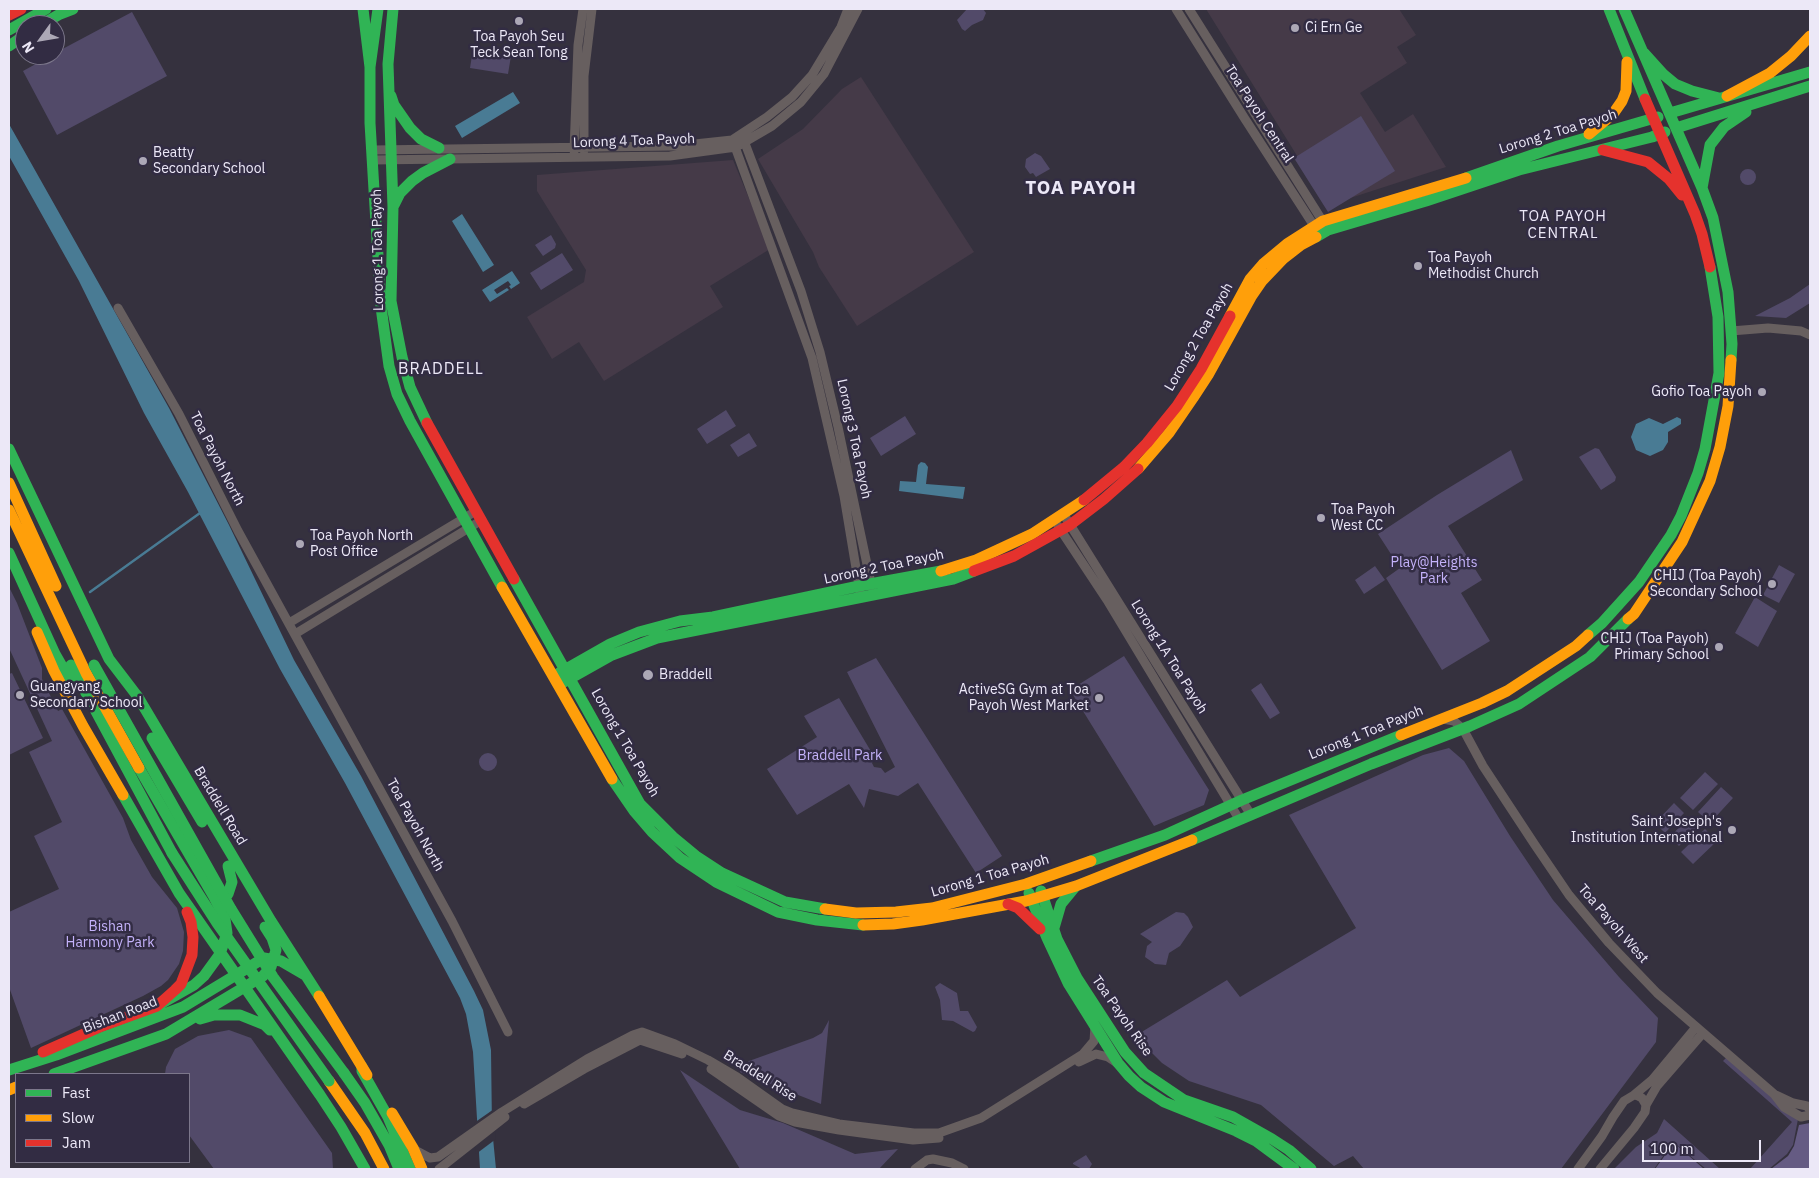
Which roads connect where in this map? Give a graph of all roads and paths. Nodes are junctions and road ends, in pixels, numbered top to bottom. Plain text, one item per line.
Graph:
1 (21, 9) edge
2 (41, 9) edge
3 (46, 9) edge
4 (73, 9) edge
5 (363, 9) edge
6 (378, 9) edge
7 (393, 9) edge
8 (583, 9) edge
9 (592, 9) edge
10 (848, 9) edge
11 (858, 9) edge
12 (1176, 9) edge
13 (1189, 9) edge
14 (1609, 9) edge
15 (1624, 9) edge
16 (9, 15) edge
17 (58, 15) edge
18 (9, 23) edge
19 (9, 30) edge
20 (1810, 36) edge
21 (1624, 46) junction
22 (1644, 53) junction
23 (370, 67) junction
24 (1805, 74) edge
25 (1810, 86) edge
26 (388, 90) junction
27 (1723, 97) junction
28 (1756, 104) junction
29 (1670, 113) junction
30 (1653, 118) junction
31 (1676, 128) junction
32 (1660, 134) junction
33 (1586, 137) junction
34 (743, 139) junction
35 (734, 144) junction
36 (574, 146) junction
37 (584, 146) junction
38 (439, 148) junction
39 (1602, 150) junction
40 (390, 154) junction
41 (373, 155) junction
42 (584, 156) junction
43 (574, 157) junction
44 (450, 159) junction
45 (1702, 188) junction
46 (393, 207) junction
47 (1695, 214) junction
48 (1321, 228) junction
49 (801, 291) junction
50 (789, 294) junction
51 (118, 308) dead end
52 (1731, 331) junction
53 (1810, 335) edge
54 (9, 449) edge
55 (9, 483) edge
56 (9, 510) edge
57 (479, 515) junction
58 (466, 523) junction
59 (1063, 523) junction
60 (9, 528) edge
61 (9, 553) edge
62 (9, 566) edge
63 (866, 591) junction
64 (289, 623) junction
65 (295, 634) junction
66 (109, 659) junction
67 (568, 674) junction
68 (73, 679) junction
69 (557, 681) junction
70 (1482, 703) junction
71 (1443, 718) junction
72 (1490, 718) junction
73 (1465, 734) junction
74 (1237, 803) junction
75 (1250, 815) junction
76 (1239, 819) junction
77 (228, 866) junction
78 (719, 877) junction
79 (1032, 882) junction
80 (1076, 886) junction
81 (179, 893) junction
82 (214, 897) junction
83 (1037, 898) junction
84 (1008, 904) junction
85 (1050, 934) junction
86 (220, 954) junction
87 (274, 958) junction
88 (236, 975) junction
89 (309, 978) junction
90 (244, 987) junction
91 (157, 1006) junction
92 (1095, 1026) junction
93 (1700, 1030) junction
94 (508, 1032) dead end
95 (166, 1034) junction
96 (288, 1050) junction
97 (1118, 1063) junction
98 (362, 1067) junction
99 (9, 1068) edge
100 (57, 1073) edge
101 (1774, 1094) junction
102 (1634, 1095) junction
103 (1646, 1105) junction
104 (1810, 1110) edge
105 (1810, 1115) edge
106 (971, 1124) junction
107 (472, 1138) junction
108 (413, 1148) junction
109 (364, 1169) edge
110 (382, 1169) edge
111 (399, 1169) edge
112 (410, 1169) edge
113 (422, 1169) edge
114 (438, 1169) edge
115 (915, 1169) edge
116 (964, 1169) edge
117 (1294, 1169) edge
118 (1311, 1169) edge
119 (1578, 1169) edge
120 (1600, 1169) edge

1 - 16 main road
2 - 18 main road
3 - 19 main road
4 - 17 main road
5 - 23 main road
6 - 23 main road, Lorong 1 Toa Payoh
7 - 26 main road, Lorong 1 Toa Payoh
8 - 36 street
9 - 37 street
10 - 34 street, Lorong 4 Toa Payoh
11 - 34 street, Lorong 4 Toa Payoh
12 - 48 street, Toa Payoh Central
13 - 48 street, Toa Payoh Central
14 - 21 main road
15 - 22 main road, Lorong 1 Toa Payoh
20 - 27 main road
21 - 30 main road, Lorong 1 Toa Payoh
21 - 33 main road
22 - 27 main road
22 - 29 main road, Lorong 1 Toa Payoh
23 - 41 main road, Lorong 1 Toa Payoh
24 - 27 main road, Lorong 2 Toa Payoh
25 - 28 main road, Lorong 2 Toa Payoh
26 - 38 main road
26 - 40 main road, Lorong 1 Toa Payoh
27 - 29 main road, Lorong 2 Toa Payoh
28 - 31 main road, Lorong 2 Toa Payoh
28 - 45 main road
29 - 30 main road, Lorong 2 Toa Payoh
29 - 31 main road, Lorong 1 Toa Payoh
30 - 32 main road, Lorong 1 Toa Payoh
30 - 33 main road, Lorong 2 Toa Payoh
31 - 32 main road, Lorong 2 Toa Payoh
31 - 45 main road, Lorong 1 Toa Payoh
32 - 39 main road, Lorong 2 Toa Payoh
32 - 47 main road, Lorong 1 Toa Payoh
33 - 48 main road, Lorong 2 Toa Payoh
34 - 35 street, Lorong 4 Toa Payoh
34 - 49 street, Lorong 3 Toa Payoh
35 - 37 street, Lorong 4 Toa Payoh
35 - 42 street, Lorong 4 Toa Payoh
35 - 50 street, Lorong 3 Toa Payoh
36 - 37 street, Lorong 4 Toa Payoh
36 - 38 street, Lorong 4 Toa Payoh
36 - 43 street
37 - 42 street
38 - 40 street, Lorong 4 Toa Payoh
39 - 47 main road
39 - 48 main road, Lorong 2 Toa Payoh
40 - 41 street, Lorong 4 Toa Payoh
40 - 44 street, Lorong 4 Toa Payoh
40 - 46 main road, Lorong 1 Toa Payoh
41 - 58 main road, Lorong 1 Toa Payoh
42 - 43 street, Lorong 4 Toa Payoh
43 - 44 street, Lorong 4 Toa Payoh
44 - 46 main road
45 - 52 main road, Lorong 1 Toa Payoh
46 - 57 main road, Lorong 1 Toa Payoh
47 - 70 main road, Lorong 1 Toa Payoh
48 - 59 main road, Lorong 2 Toa Payoh
49 - 50 street
49 - 63 street, Lorong 3 Toa Payoh
50 - 63 street, Lorong 3 Toa Payoh
51 - 64 street, Toa Payoh North
52 - 53 street
52 - 72 main road, Lorong 1 Toa Payoh
54 - 66 main road, Braddell Road
55 - 111 main road, bridge
56 - 82 main road
57 - 58 street
57 - 67 main road, Lorong 1 Toa Payoh
58 - 64 street
58 - 65 street
58 - 69 main road, Lorong 1 Toa Payoh
59 - 63 main road, Lorong 2 Toa Payoh
59 - 74 street, Lorong 1A Toa Payoh
60 - 68 main road
61 - 68 main road
62 - 81 main road
63 - 67 main road, Lorong 2 Toa Payoh
64 - 65 street, Toa Payoh North
65 - 94 street, Toa Payoh North
66 - 77 main road
66 - 89 main road, Braddell Road
67 - 69 main road, Lorong 2 Toa Payoh
67 - 78 main road, Lorong 1 Toa Payoh
68 - 110 main road, bridge
69 - 78 main road, Lorong 1 Toa Payoh
70 - 71 main road, Lorong 1 Toa Payoh
70 - 72 main road
71 - 73 street
71 - 74 main road, Lorong 1 Toa Payoh
72 - 73 main road, Lorong 1 Toa Payoh
73 - 75 main road, Lorong 1 Toa Payoh
73 - 93 street, Toa Payoh West
74 - 75 street, Lorong 1A Toa Payoh
74 - 76 street, Lorong 1A Toa Payoh
74 - 79 main road, Lorong 1 Toa Payoh
75 - 76 main road, Lorong 1 Toa Payoh
76 - 80 main road, Lorong 1 Toa Payoh
77 - 82 main road
77 - 87 main road
78 - 79 main road, Lorong 1 Toa Payoh
78 - 84 main road, Lorong 1 Toa Payoh
79 - 83 main road, Toa Payoh Rise
80 - 83 main road, Lorong 1 Toa Payoh
80 - 85 main road
81 - 86 main road
81 - 91 main road
82 - 86 main road
83 - 84 main road, Lorong 1 Toa Payoh
83 - 85 main road, Toa Payoh Rise
84 - 85 main road
85 - 92 main road, Toa Payoh Rise
85 - 118 main road, Toa Payoh Rise
86 - 88 main road
86 - 91 main road
87 - 88 main road, Bishan Road
87 - 89 main road
87 - 90 main road
88 - 90 main road
88 - 99 main road, Bishan Road
89 - 98 main road, Braddell Road
90 - 95 main road
90 - 96 main road
91 - 99 main road
92 - 97 main road, Toa Payoh Rise
92 - 106 street, Braddell Rise
93 - 101 street, Toa Payoh West
93 - 102 street
93 - 103 street
95 - 96 main road
95 - 100 main road
96 - 109 main road
97 - 106 street, Braddell Rise
97 - 117 main road, Toa Payoh Rise
98 - 108 main road, Braddell Road
98 - 112 main road
101 - 104 street, Toa Payoh West
101 - 105 street, Toa Payoh West
102 - 103 street
102 - 119 street
103 - 120 street
106 - 107 street, Braddell Rise
107 - 108 street, Braddell Rise
107 - 114 street, Braddell Rise
108 - 113 main road, Braddell Road
115 - 116 street

